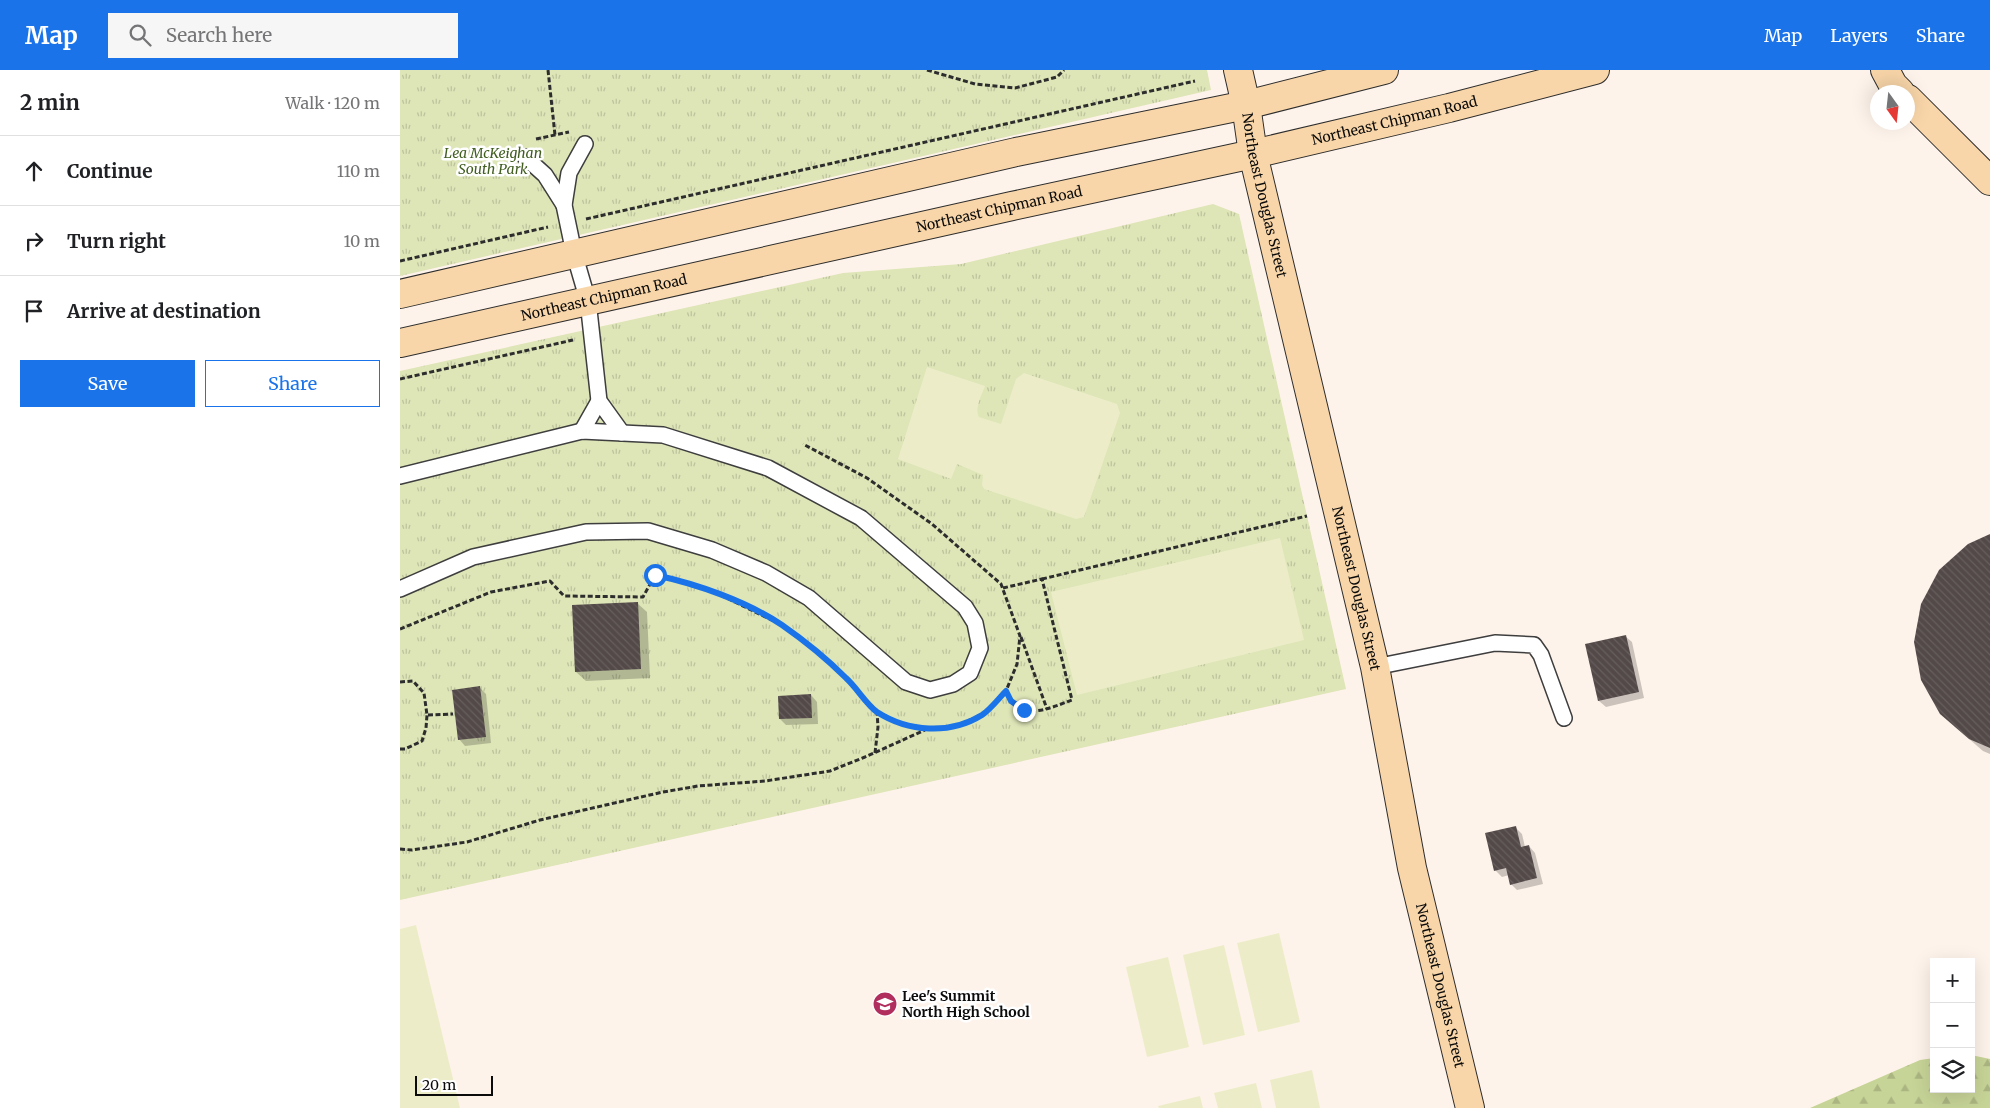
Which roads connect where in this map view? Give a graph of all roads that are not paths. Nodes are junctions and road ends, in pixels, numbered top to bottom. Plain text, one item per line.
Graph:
1 (1238, 70) edge
2 (1384, 70) edge
3 (1596, 70) edge
4 (1885, 70) edge
5 (1893, 85) edge
6 (1246, 105) junction
7 (1915, 107) edge
8 (584, 144) dead end
9 (526, 149) road end
10 (1253, 154) junction
11 (1990, 181) edge
12 (564, 205) junction
13 (574, 253) junction
14 (400, 294) edge
15 (588, 301) junction
16 (400, 343) edge
17 (600, 401) junction
18 (582, 431) junction
19 (622, 433) junction
20 (400, 476) edge
21 (400, 589) edge
22 (1375, 667) junction
23 (1564, 718) dead end
24 (1470, 1108) edge

1 - 6 main road, Northeast Douglas Street
2 - 6 main road
3 - 10 main road, Northeast Chipman Road
4 - 5 main road
6 - 10 main road, Northeast Douglas Street
6 - 13 main road
7 - 11 main road
8 - 12 lane
9 - 12 lane
10 - 15 main road, Northeast Chipman Road
10 - 22 main road, Northeast Douglas Street
12 - 13 lane
13 - 14 main road
13 - 15 lane
15 - 16 main road, Northeast Chipman Road
15 - 17 lane
17 - 18 lane
17 - 19 lane
18 - 19 lane
18 - 20 lane
19 - 21 lane
22 - 23 lane
22 - 24 main road, Northeast Douglas Street

